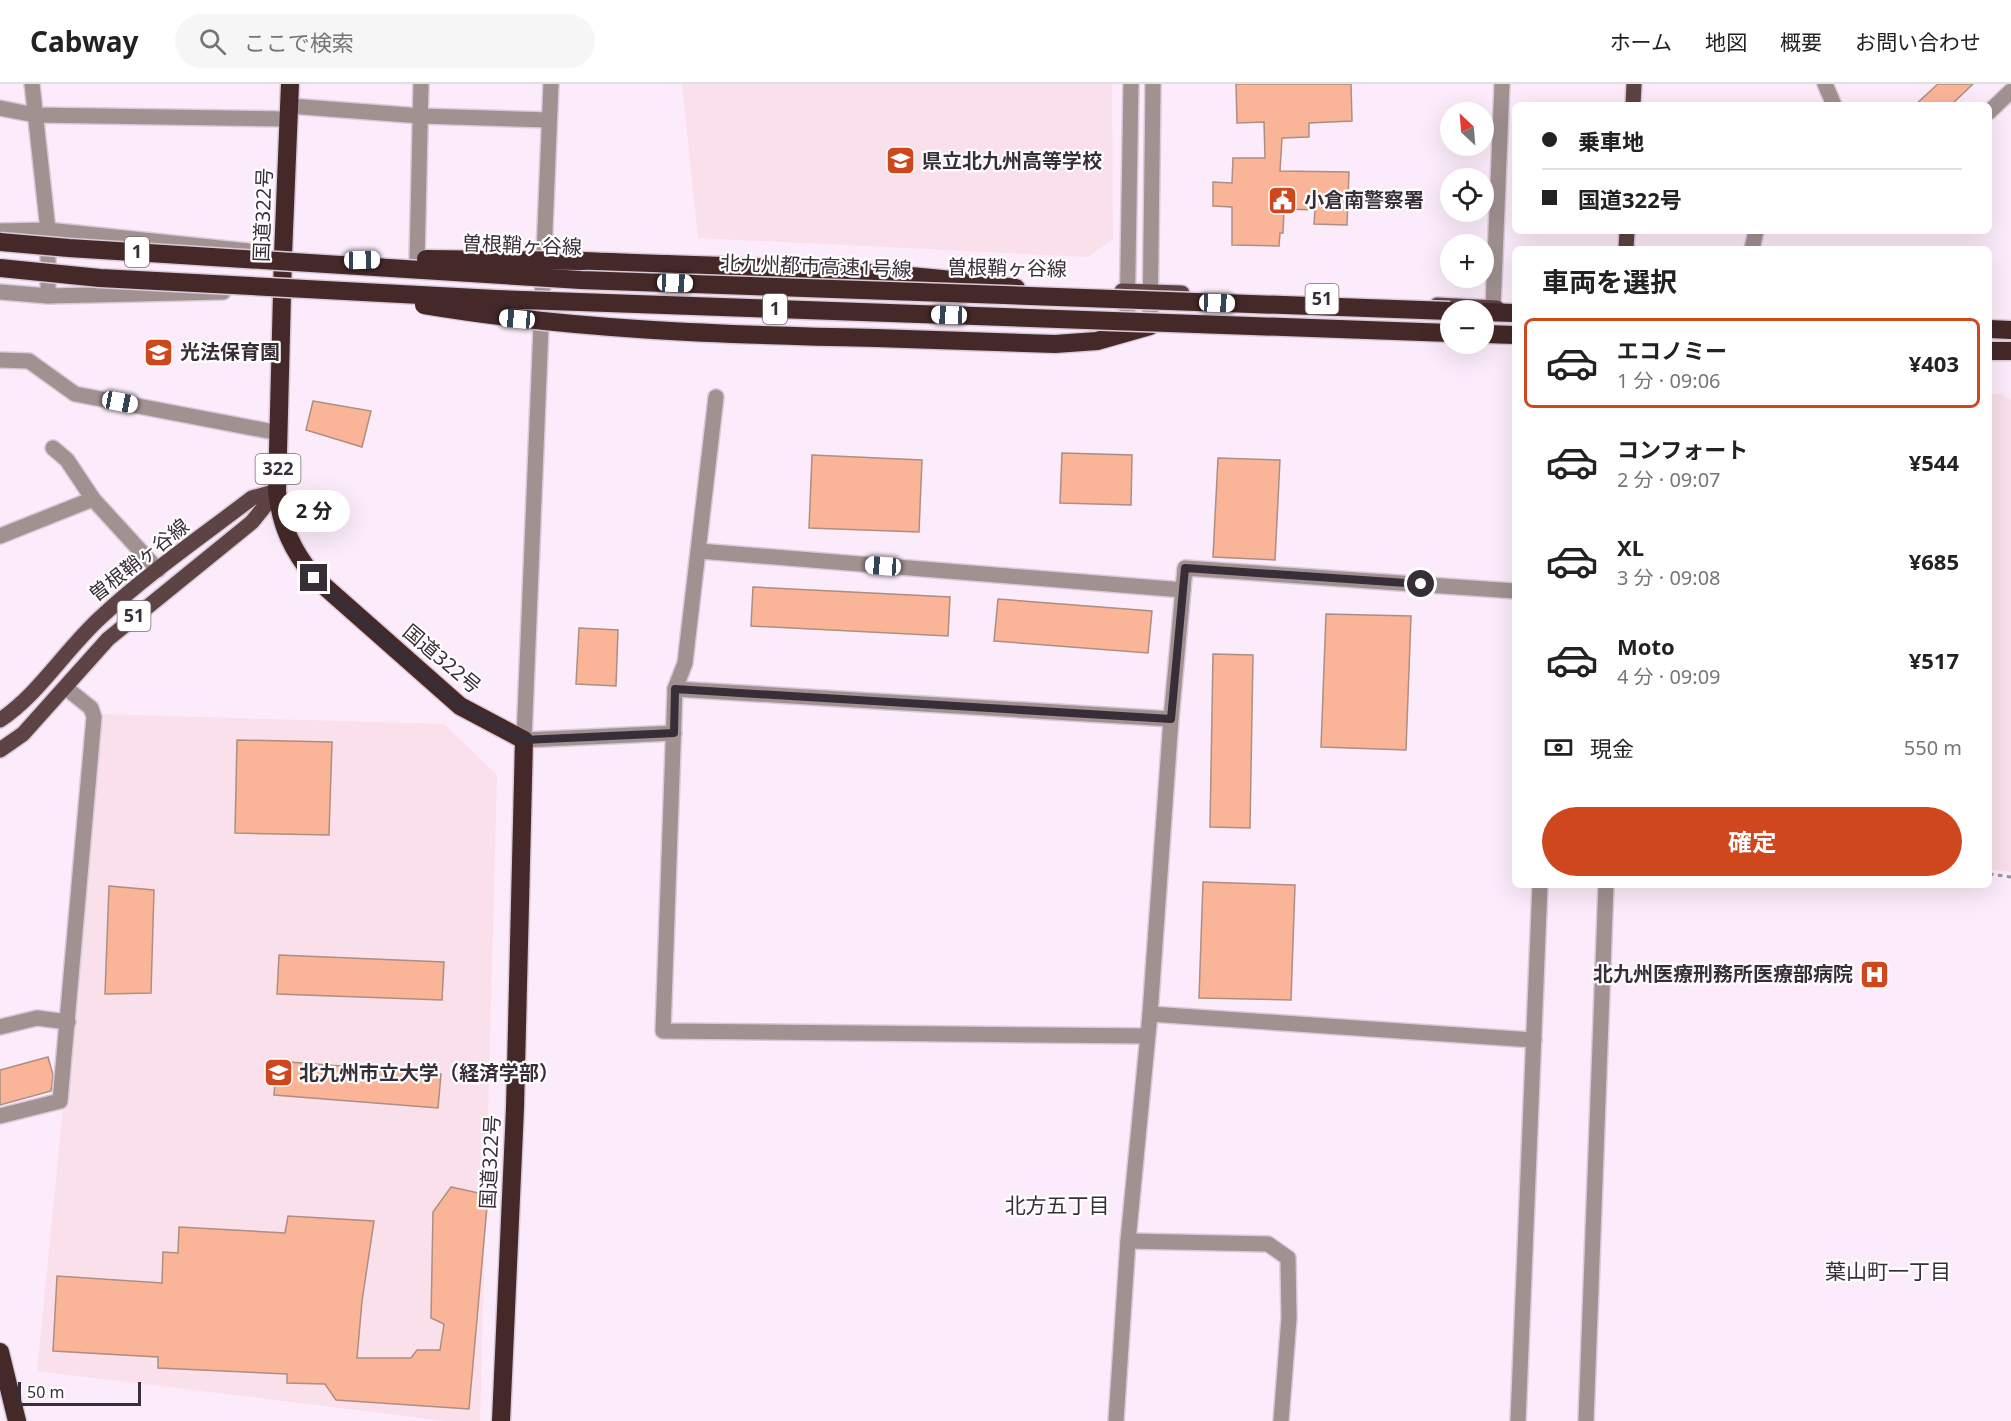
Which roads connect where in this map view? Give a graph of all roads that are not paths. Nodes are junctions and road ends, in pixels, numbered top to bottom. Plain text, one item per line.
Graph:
1 (32, 84) edge
2 (290, 84) edge
3 (421, 84) edge
4 (551, 84) edge
5 (1131, 84) edge
6 (1153, 84) edge
7 (1502, 84) edge
8 (1634, 84) edge
9 (1825, 84) edge
10 (2011, 92) edge
11 (1633, 102) edge
12 (1833, 102) edge
13 (0, 108) edge
14 (1992, 109) edge
15 (290, 112) junction
16 (35, 115) junction
17 (421, 116) junction
18 (548, 120) junction
19 (0, 220) edge
20 (48, 230) junction
21 (0, 231) edge
22 (0, 242) edge
23 (279, 258) junction
24 (417, 262) junction
25 (544, 267) junction
26 (0, 268) edge
27 (100, 278) junction
28 (1016, 288) junction
29 (284, 291) junction
30 (1128, 291) junction
31 (1152, 291) junction
32 (0, 292) edge
33 (48, 296) junction
34 (1489, 300) edge
35 (1440, 307) edge
36 (540, 308) junction
37 (1512, 308) edge
38 (1494, 310) edge
39 (1440, 311) edge
40 (1494, 311) edge
41 (1512, 313) edge
42 (1992, 324) edge
43 (2011, 325) edge
44 (1127, 326) junction
45 (1150, 326) junction
46 (1992, 329) edge
47 (2011, 330) edge
48 (1440, 335) edge
49 (1440, 335) edge
50 (1494, 336) edge
51 (1512, 337) edge
52 (1992, 352) edge
53 (2011, 353) edge
54 (0, 360) edge
55 (716, 397) dead end
56 (279, 433) junction
57 (53, 448) dead end
58 (277, 491) junction
59 (93, 499) junction
60 (0, 536) edge
61 (699, 551) junction
62 (158, 570) junction
63 (1183, 590) junction
64 (1512, 591) edge
65 (66, 688) junction
66 (675, 689) junction
67 (1171, 719) junction
68 (0, 720) edge
69 (674, 733) junction
70 (524, 740) junction
71 (0, 750) edge
72 (1540, 888) edge
73 (1606, 888) edge
74 (1150, 1014) junction
75 (68, 1022) junction
76 (0, 1027) edge
77 (1148, 1036) junction
78 (1534, 1040) junction
79 (0, 1116) edge
80 (1128, 1241) junction
81 (0, 1352) edge
82 (17, 1421) edge
83 (501, 1421) edge
84 (1116, 1421) edge
85 (1281, 1421) edge
86 (1518, 1421) edge
87 (1586, 1421) edge

1 - 16 street
2 - 15 highway, 国道322号 / 322
3 - 17 street
4 - 18 street
5 - 30 street
6 - 31 street
7 - 34 street
8 - 11 main road
9 - 12 street
10 - 14 street
13 - 16 street
15 - 16 street
15 - 17 street
15 - 23 highway, 国道322号 / 322
16 - 20 street
17 - 18 street
17 - 24 street
18 - 25 street
19 - 20 street
20 - 21 street
20 - 23 street
20 - 33 street
22 - 23 highway, 北九州都市高速1号線 / 1, bridge
23 - 24 main road, 曽根鞘ヶ谷線 / 51
23 - 28 highway, bridge
23 - 29 highway, 国道322号 / 322
23 - 39 highway, 北九州都市高速1号線 / 1, bridge
24 - 25 main road, 曽根鞘ヶ谷線 / 51
25 - 28 main road, 曽根鞘ヶ谷線 / 51
25 - 36 street
26 - 27 highway, 1, bridge
27 - 45 highway, bridge
27 - 48 highway, 1, bridge
28 - 30 main road, 曽根鞘ヶ谷線 / 51
29 - 33 street
29 - 36 main road, 51
29 - 56 highway, 国道322号 / 322
30 - 31 main road, 曽根鞘ヶ谷線 / 51
30 - 44 street
31 - 35 main road, 曽根鞘ヶ谷線 / 51
31 - 45 street
32 - 33 street
36 - 44 main road, 51
36 - 70 street
37 - 38 main road, 曽根鞘ヶ谷線 / 51
40 - 41 highway
42 - 43 main road
44 - 45 main road, 51
45 - 49 main road, 51
46 - 47 highway
50 - 51 highway
52 - 53 highway
54 - 56 street
55 - 61 street
56 - 58 highway, 国道322号 / 322
57 - 59 street
58 - 62 main road, 曽根鞘ヶ谷線 / 51
58 - 65 main road, 曽根鞘ヶ谷線 / 51
58 - 70 highway, 国道322号 / 322
59 - 60 street
59 - 62 street
61 - 63 street
61 - 66 street
62 - 68 main road, 曽根鞘ヶ谷線 / 51
63 - 64 street
63 - 67 street
65 - 71 main road, 曽根鞘ヶ谷線 / 51
65 - 75 street
66 - 67 street
66 - 69 street
67 - 74 street
69 - 70 street
69 - 77 street
70 - 83 highway, 国道322号
72 - 78 street
73 - 87 street
74 - 77 street
74 - 78 street
75 - 76 street
75 - 79 street
77 - 80 street
78 - 86 street
80 - 84 street
80 - 85 street
81 - 82 highway

